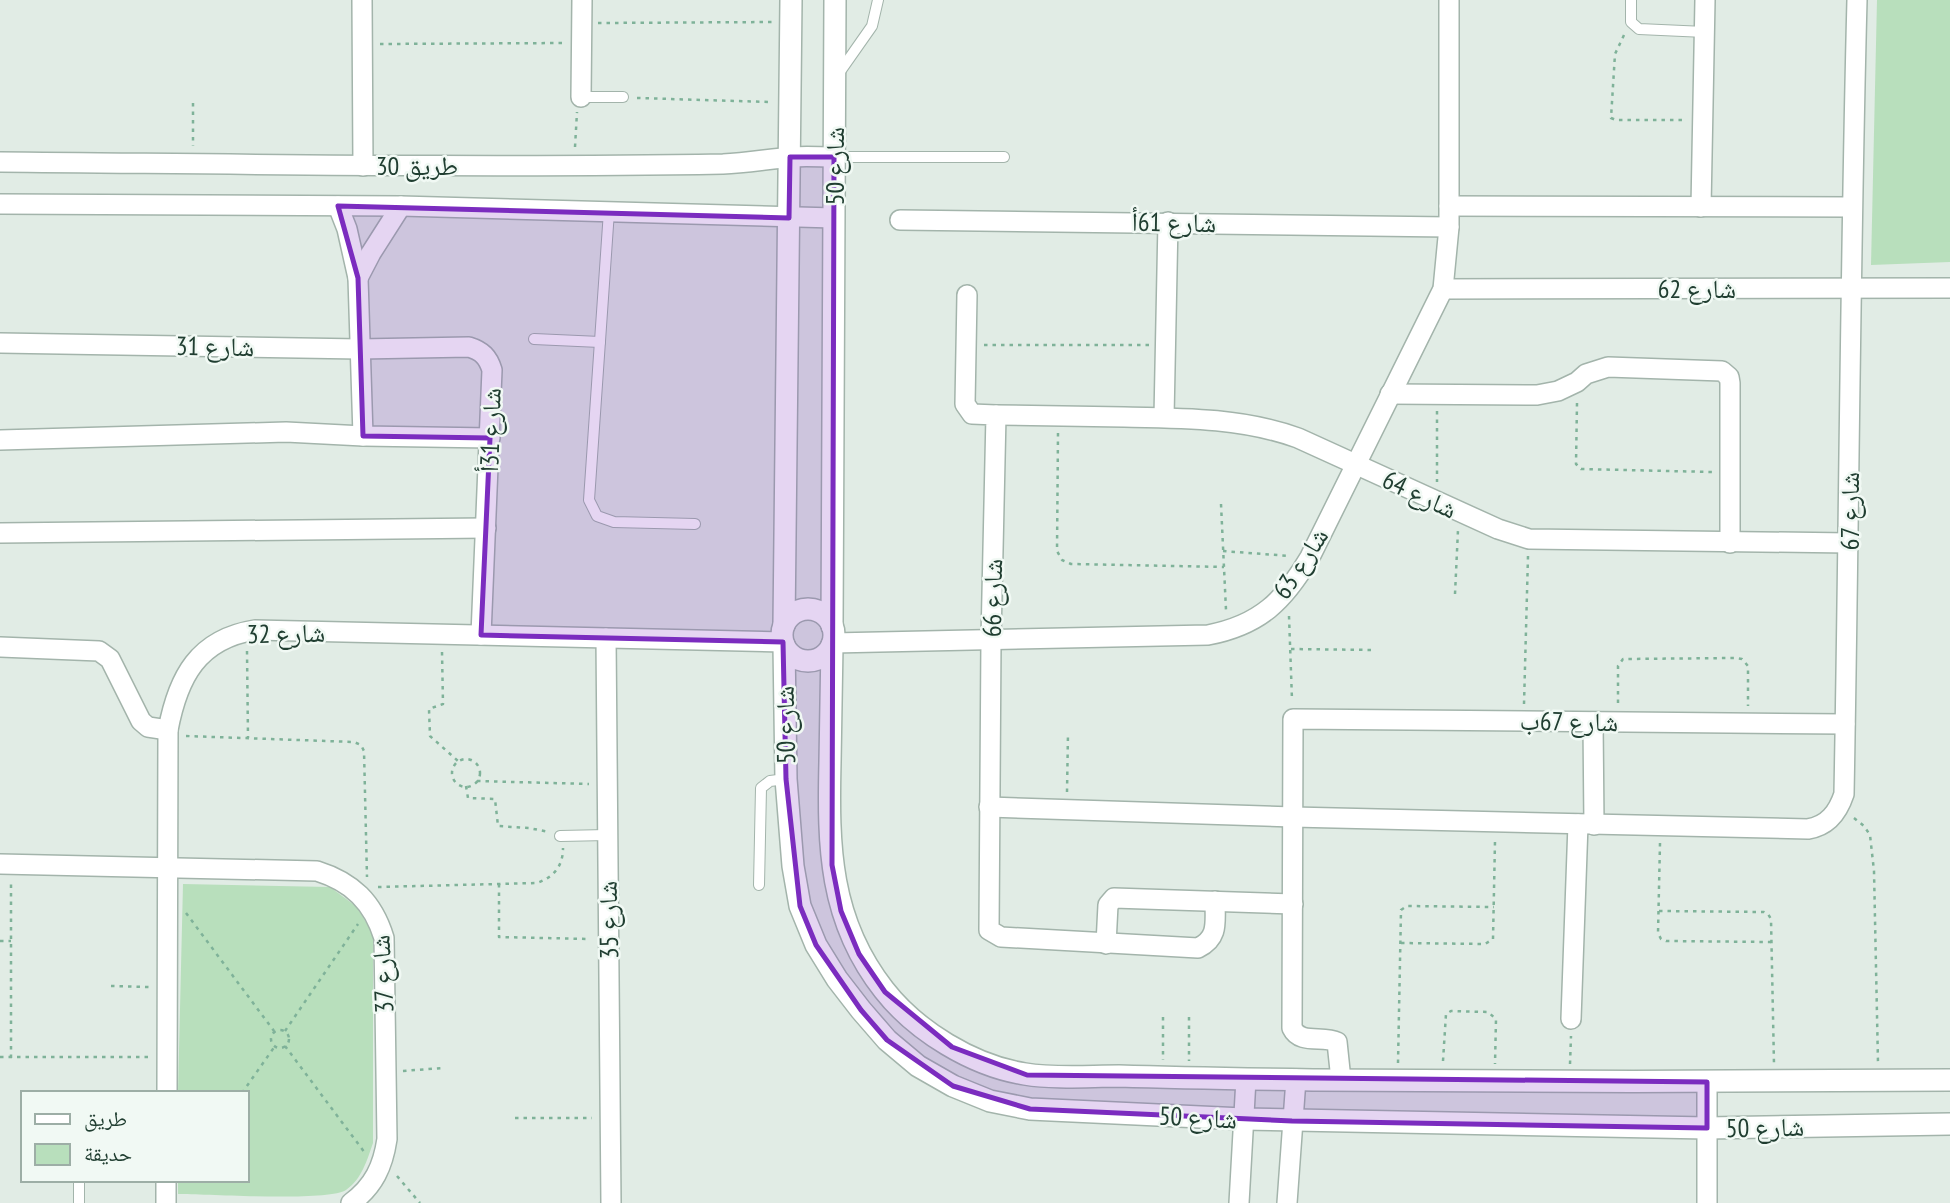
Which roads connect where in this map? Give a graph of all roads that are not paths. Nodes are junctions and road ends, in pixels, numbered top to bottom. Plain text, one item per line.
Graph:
1 (362, 0) edge
2 (582, 0) edge
3 (791, 0) edge
4 (835, 0) edge
5 (878, 0) edge
6 (1449, 0) edge
7 (1631, 0) edge
8 (1705, 0) edge
9 (1857, 0) edge
10 (1704, 32) junction
11 (835, 79) junction
12 (581, 97) joint
13 (623, 97) road end
14 (790, 157) junction
15 (834, 157) junction
16 (1004, 157) dead end
17 (0, 162) edge
18 (363, 166) junction
19 (0, 204) edge
20 (338, 206) junction
21 (401, 206) junction
22 (1449, 206) junction
23 (1701, 207) junction
24 (1852, 207) junction
25 (609, 211) junction
26 (789, 218) junction
27 (834, 218) junction
28 (900, 220) dead end
29 (1168, 222) junction
30 (1449, 227) junction
31 (359, 278) junction
32 (1850, 287) junction
33 (1950, 288) edge
34 (1443, 289) junction
35 (967, 295) dead end
36 (534, 339) dead end
37 (600, 342) junction
38 (0, 343) edge
39 (360, 349) junction
40 (1390, 394) junction
41 (996, 415) junction
42 (1164, 417) junction
43 (363, 436) junction
44 (490, 438) junction
45 (0, 440) edge
46 (1356, 464) junction
47 (695, 524) dead end
48 (486, 528) junction
49 (0, 533) edge
50 (1730, 542) junction
51 (1849, 542) junction
52 (481, 635) junction
53 (783, 637) junction
54 (606, 638) junction
55 (832, 638) junction
56 (991, 639) junction
57 (0, 647) edge
58 (1593, 722) junction
59 (1845, 724) junction
60 (168, 732) junction
61 (786, 779) junction
62 (989, 807) junction
63 (1293, 817) junction
64 (1586, 824) junction
65 (607, 835) junction
66 (560, 836) road end
67 (6, 864) edge
68 (169, 868) junction
69 (759, 886) dead end
70 (1215, 901) junction
71 (1293, 904) junction
72 (1106, 944) junction
73 (1571, 1019) road end
74 (1246, 1079) junction
75 (1296, 1079) junction
76 (1341, 1080) junction
77 (1950, 1080) edge
78 (1707, 1082) junction
79 (167, 1091) edge
80 (1243, 1119) junction
81 (1292, 1121) junction
82 (1950, 1124) edge
83 (1707, 1128) junction
84 (79, 1182) edge
85 (166, 1182) edge
86 (79, 1203) edge
87 (166, 1203) edge
88 (351, 1203) edge
89 (611, 1203) edge
90 (1239, 1203) edge
91 (1287, 1203) edge
92 (1706, 1203) edge

1 - 18 street
2 - 12 street
3 - 14 street, شارع 50
4 - 11 street, شارع 50
5 - 11 lane
6 - 22 street, شارع 63
7 - 10 lane
8 - 10 street
9 - 24 street, شارع 67
10 - 23 street
11 - 15 street, شارع 50
12 - 13 lane
14 - 15 street, طريق 30
14 - 18 street, طريق 30
14 - 26 street, شارع 50
15 - 16 lane
15 - 27 street, شارع 50
17 - 18 street, طريق 30
19 - 20 street, طريق 30
20 - 21 street, طريق 30
20 - 31 street
21 - 25 street, طريق 30
21 - 31 street
22 - 23 street
22 - 30 street, شارع 63
23 - 24 street
24 - 32 street, شارع 67
25 - 26 street, طريق 30
25 - 37 lane
26 - 27 street, طريق 30
26 - 53 street, شارع 50
27 - 55 street, شارع 50
28 - 29 street, شارع 61أ
29 - 30 street, شارع 61أ
29 - 42 street
30 - 34 street, شارع 63
31 - 39 street
32 - 33 street, شارع 62
32 - 34 street, شارع 62
32 - 51 street, شارع 67
34 - 40 street, شارع 63
35 - 41 street
36 - 37 lane
37 - 47 lane
38 - 39 street, شارع 31
39 - 43 street
39 - 44 street, شارع 31أ
40 - 46 street, شارع 63
40 - 50 street
41 - 42 street, شارع 64
41 - 56 street, شارع 66
42 - 46 street, شارع 64
43 - 44 street
43 - 45 street
44 - 48 street, شارع 31أ
46 - 50 street, شارع 64
46 - 56 street, شارع 63
48 - 49 street
48 - 52 street, شارع 31أ
50 - 51 street, شارع 64
51 - 59 street, شارع 67
52 - 54 street, شارع 32
52 - 60 street, شارع 32
53 - 54 street, شارع 32
53 - 55 street
53 - 55 street
53 - 61 street, شارع 50
54 - 65 street, شارع 35
55 - 56 street, شارع 63
55 - 74 street, شارع 50
56 - 62 street, شارع 66
57 - 60 street
58 - 59 street, شارع 67ب
58 - 63 street, شارع 67ب
58 - 64 street
59 - 64 street, شارع 67
60 - 68 street, شارع 32
61 - 69 lane
61 - 80 street, شارع 50
62 - 63 street
62 - 72 street, شارع 66
63 - 64 street
63 - 71 street
64 - 73 street
65 - 66 lane
65 - 89 street, شارع 35
67 - 68 street, شارع 37
68 - 79 street, شارع 32
68 - 88 street, شارع 37
70 - 71 street
70 - 72 street
70 - 72 street
71 - 76 street
74 - 75 street, شارع 50
74 - 80 street
75 - 76 street, شارع 50
75 - 81 street
76 - 78 street, شارع 50
77 - 78 street, شارع 50
78 - 83 street
80 - 81 street, شارع 50
80 - 90 street
81 - 83 street, شارع 50
81 - 91 street
82 - 83 street, شارع 50
83 - 92 street
84 - 86 lane
85 - 87 street

